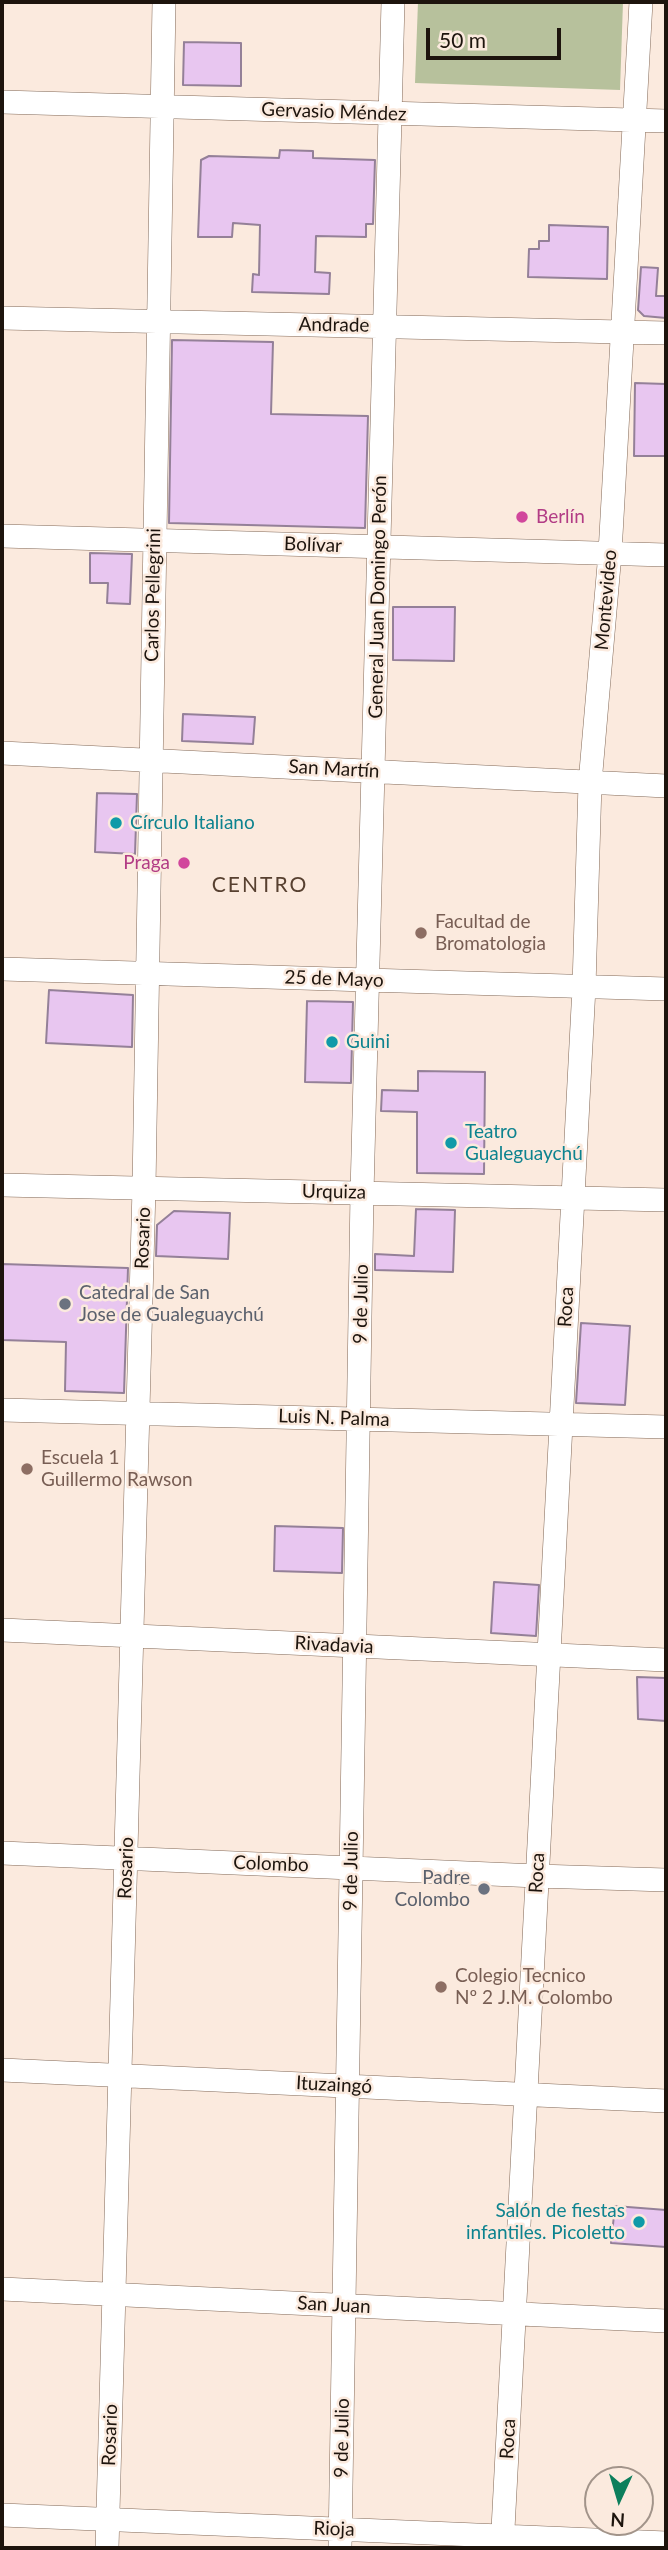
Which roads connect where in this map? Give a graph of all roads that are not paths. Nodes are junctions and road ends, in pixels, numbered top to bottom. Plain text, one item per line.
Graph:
1 (164, 2) edge
2 (393, 2) edge
3 (641, 2) edge
4 (2, 102) edge
5 (162, 107) junction
6 (390, 114) junction
7 (633, 121) junction
8 (666, 121) edge
9 (2, 318) edge
10 (157, 321) junction
11 (385, 326) junction
12 (622, 332) junction
13 (666, 333) edge
14 (2, 536) edge
15 (154, 541) junction
16 (379, 547) junction
17 (610, 553) junction
18 (666, 555) edge
19 (2, 753) edge
20 (150, 760) junction
21 (374, 771) junction
22 (590, 783) junction
23 (666, 786) edge
24 (2, 969) edge
25 (148, 974) junction
26 (368, 981) junction
27 (584, 987) junction
28 (666, 989) edge
29 (2, 1185) edge
30 (145, 1188) junction
31 (362, 1193) junction
32 (572, 1198) junction
33 (666, 1200) edge
34 (2, 1409) edge
35 (138, 1413) junction
36 (359, 1419) junction
37 (560, 1424) junction
38 (666, 1427) edge
39 (2, 1630) edge
40 (132, 1636) junction
41 (355, 1646) junction
42 (548, 1655) junction
43 (666, 1660) edge
44 (2, 1853) edge
45 (126, 1859) junction
46 (351, 1867) junction
47 (537, 1876) junction
48 (666, 1880) edge
49 (2, 2070) edge
50 (120, 2075) junction
51 (348, 2086) junction
52 (526, 2094) junction
53 (666, 2101) edge
54 (2, 2289) edge
55 (114, 2295) junction
56 (344, 2305) junction
57 (514, 2313) junction
58 (666, 2320) edge
59 (2, 2515) edge
60 (108, 2519) junction
61 (340, 2538) edge
62 (503, 2542) edge
63 (666, 2543) edge
64 (107, 2548) edge

1 - 5 street, Carlos Pellegrini
2 - 6 street, General Juan Domingo Perón
3 - 7 street, Montevideo
4 - 5 street, Gervasio Méndez
5 - 6 street, Gervasio Méndez
5 - 10 street, Carlos Pellegrini
6 - 7 street, Gervasio Méndez
6 - 11 street, General Juan Domingo Perón
7 - 8 street, Gervasio Méndez
7 - 12 street, Montevideo
9 - 10 street, Andrade
10 - 11 street, Andrade
10 - 15 street, Carlos Pellegrini
11 - 12 street, Andrade
11 - 16 street, General Juan Domingo Perón
12 - 13 street, Andrade
12 - 17 street, Montevideo
14 - 15 street, Bolívar
15 - 16 street, Bolívar
15 - 20 street, Carlos Pellegrini
16 - 17 street, Bolívar
16 - 21 street, General Juan Domingo Perón
17 - 18 street, Bolívar
17 - 22 street, Montevideo
19 - 20 street, San Martín
20 - 21 street, San Martín
20 - 25 street, Carlos Pellegrini
21 - 22 street, San Martín
21 - 26 street, General Juan Domingo Perón
22 - 23 street, San Martín
22 - 27 street, Montevideo
24 - 25 street, 25 de Mayo
25 - 26 street, 25 de Mayo
25 - 30 street, Carlos Pellegrini
26 - 27 street, 25 de Mayo
26 - 31 street, General Juan Domingo Perón
27 - 28 street, 25 de Mayo
27 - 32 street, Montevideo
29 - 30 street, Urquiza
30 - 31 street, Urquiza
30 - 35 street, Rosario
31 - 32 street, Urquiza
31 - 36 street, 9 de Julio
32 - 33 street, Urquiza
32 - 37 street, Roca
34 - 35 street, Luis N. Palma
35 - 36 street, Luis N. Palma
35 - 40 street, Rosario
36 - 37 street, Luis N. Palma
36 - 41 street, 9 de Julio
37 - 38 street, Luis N. Palma
37 - 42 street, Roca
39 - 40 street, Rivadavia
40 - 41 street, Rivadavia
40 - 45 street, Rosario
41 - 42 street, Rivadavia
41 - 46 street, 9 de Julio
42 - 43 street, Rivadavia
42 - 47 street, Roca
44 - 45 street, Colombo
45 - 46 street, Colombo
45 - 50 street, Rosario
46 - 47 street, Colombo
46 - 51 street, 9 de Julio
47 - 48 street, Colombo
47 - 52 street, Roca
49 - 50 street, Ituzaingó
50 - 51 street, Ituzaingó
50 - 55 street, Rosario
51 - 52 street, Ituzaingó
51 - 56 street, 9 de Julio
52 - 53 street, Ituzaingó
52 - 57 street, Roca
54 - 55 street, San Juan
55 - 56 street, San Juan
55 - 60 street, Rosario
56 - 57 street, San Juan
56 - 61 street, 9 de Julio
57 - 58 street, San Juan
57 - 62 street, Roca
59 - 60 street, Rioja
60 - 61 street, Rioja
60 - 64 street, Rosario
61 - 62 street, Rioja
62 - 63 street, Rioja

